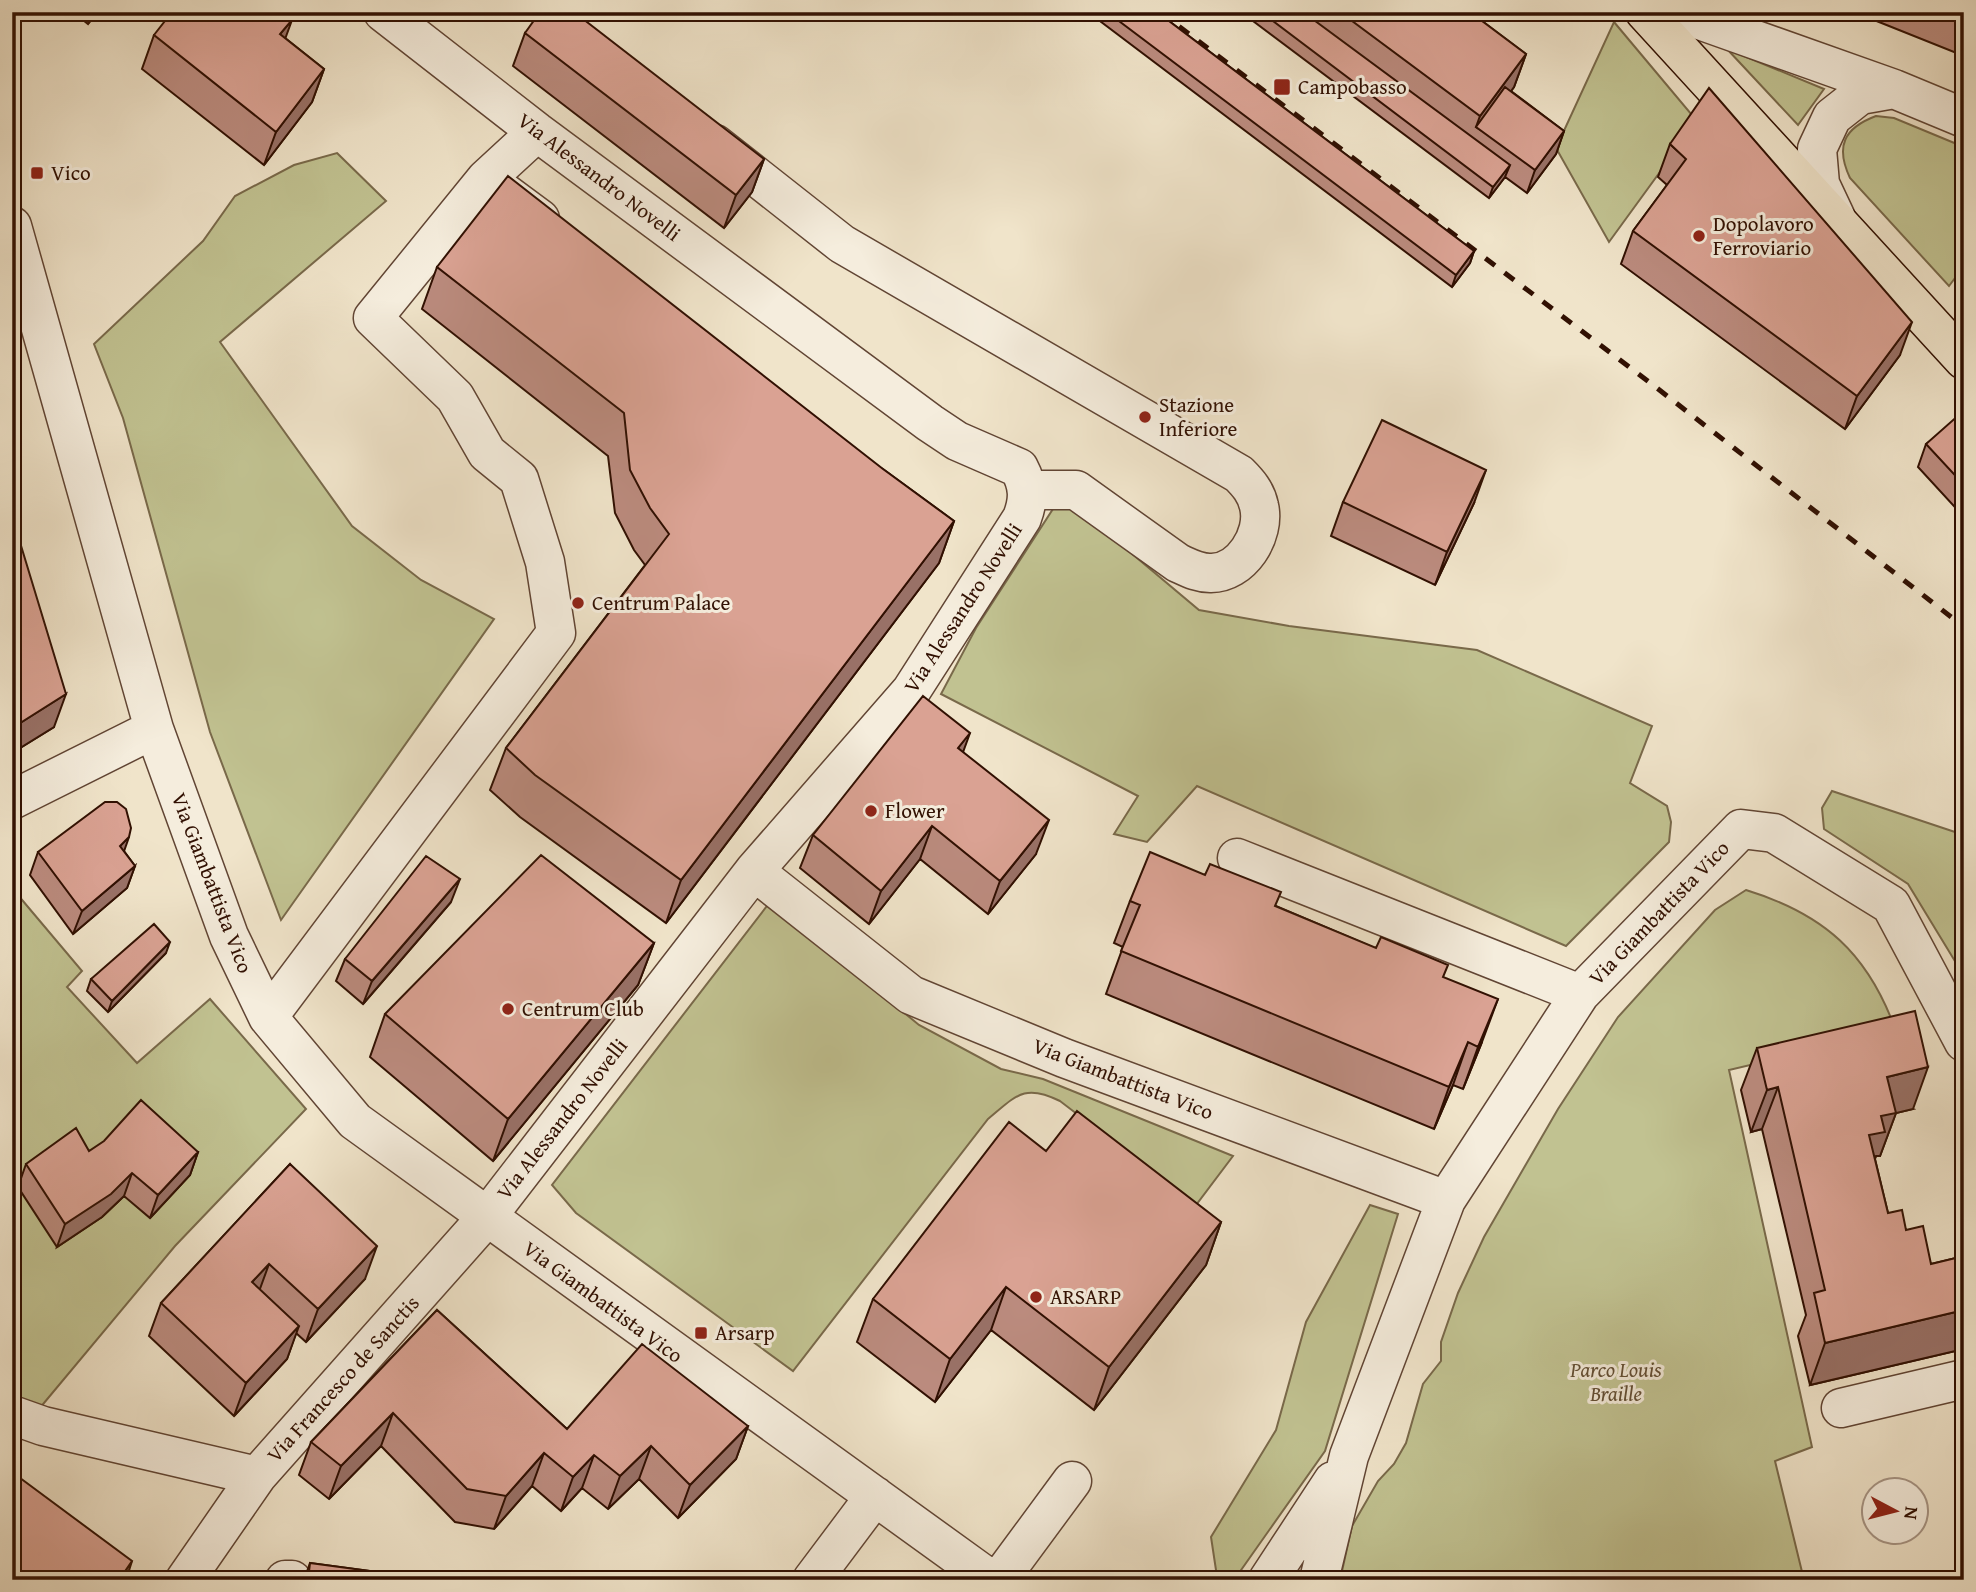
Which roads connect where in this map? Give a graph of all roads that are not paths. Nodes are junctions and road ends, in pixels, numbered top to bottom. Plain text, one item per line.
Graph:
1 (383, 12) edge
2 (1644, 12) edge
3 (1677, 12) edge
4 (1894, 89) junction
5 (1964, 118) edge
6 (537, 132) junction
7 (702, 133) edge
8 (486, 179) junction
9 (1836, 218) junction
10 (12, 226) edge
11 (564, 237) edge
12 (1964, 360) edge
13 (1028, 490) junction
14 (154, 729) junction
15 (12, 800) edge
16 (1237, 858) dead end
17 (754, 871) junction
18 (1580, 994) junction
19 (268, 1017) junction
20 (1964, 1042) edge
21 (1446, 1200) junction
22 (486, 1218) junction
23 (1964, 1378) edge
24 (1841, 1408) dead end
25 (28, 1420) edge
26 (1349, 1456) junction
27 (257, 1476) junction
28 (1072, 1481) dead end
29 (875, 1496) junction
30 (185, 1580) edge
31 (285, 1580) edge
32 (292, 1580) edge
33 (812, 1580) edge
34 (991, 1580) edge
35 (999, 1580) edge
36 (1268, 1580) edge
37 (1319, 1580) edge

1 - 6 street, Via Alessandro Novelli
2 - 9 main road
3 - 4 street
4 - 5 street
4 - 9 street
6 - 8 street
6 - 13 street, Via Alessandro Novelli
7 - 13 street
8 - 11 street
8 - 19 street
9 - 12 main road
10 - 14 street, Via Giambattista Vico
13 - 17 street, Via Alessandro Novelli
14 - 15 street
14 - 19 street, Via Giambattista Vico
16 - 18 street
17 - 21 street, Via Giambattista Vico
17 - 22 street, Via Alessandro Novelli
18 - 20 street, Via Giambattista Vico
18 - 21 street, Via Giambattista Vico
19 - 22 street, Via Giambattista Vico
21 - 26 street, Via Giambattista Vico
22 - 27 street, Via Francesco de Sanctis
22 - 29 street, Via Giambattista Vico
23 - 24 street
25 - 27 street, Via Francesco de Sanctis
26 - 36 street, Via Giambattista Vico
26 - 37 street, Via Giambattista Vico
27 - 30 street
28 - 35 street
29 - 33 street
29 - 34 street, Via Giambattista Vico
31 - 32 street

